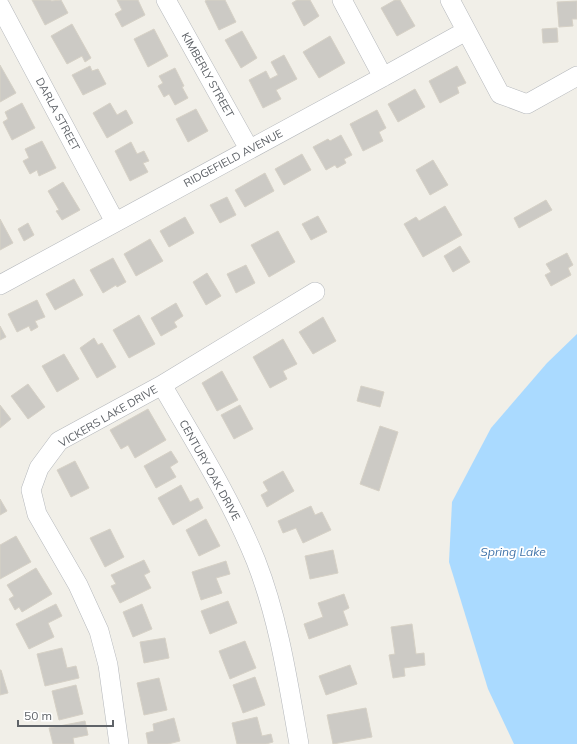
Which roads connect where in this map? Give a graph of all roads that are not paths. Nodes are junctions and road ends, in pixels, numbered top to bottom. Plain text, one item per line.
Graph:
1 (166, 0) edge
2 (342, 0) edge
3 (450, 0) edge
4 (0, 6) edge
5 (466, 31) junction
6 (577, 76) edge
7 (383, 77) junction
8 (249, 149) junction
9 (115, 222) junction
10 (0, 285) edge
11 (315, 292) dead end
12 (162, 385) junction
13 (119, 744) edge
14 (299, 744) edge

1 - 8 street, KIMBERLY STREET
2 - 7 street
3 - 5 street
4 - 9 street, DARLA STREET
5 - 6 street
5 - 7 street, RIDGEFIELD AVENUE
7 - 8 street, RIDGEFIELD AVENUE
8 - 9 street, RIDGEFIELD AVENUE
9 - 10 street, RIDGEFIELD AVENUE
11 - 12 street, VICKERS LAKE DRIVE
12 - 13 street, VICKERS LAKE DRIVE
12 - 14 street, CENTURY OAK DRIVE

